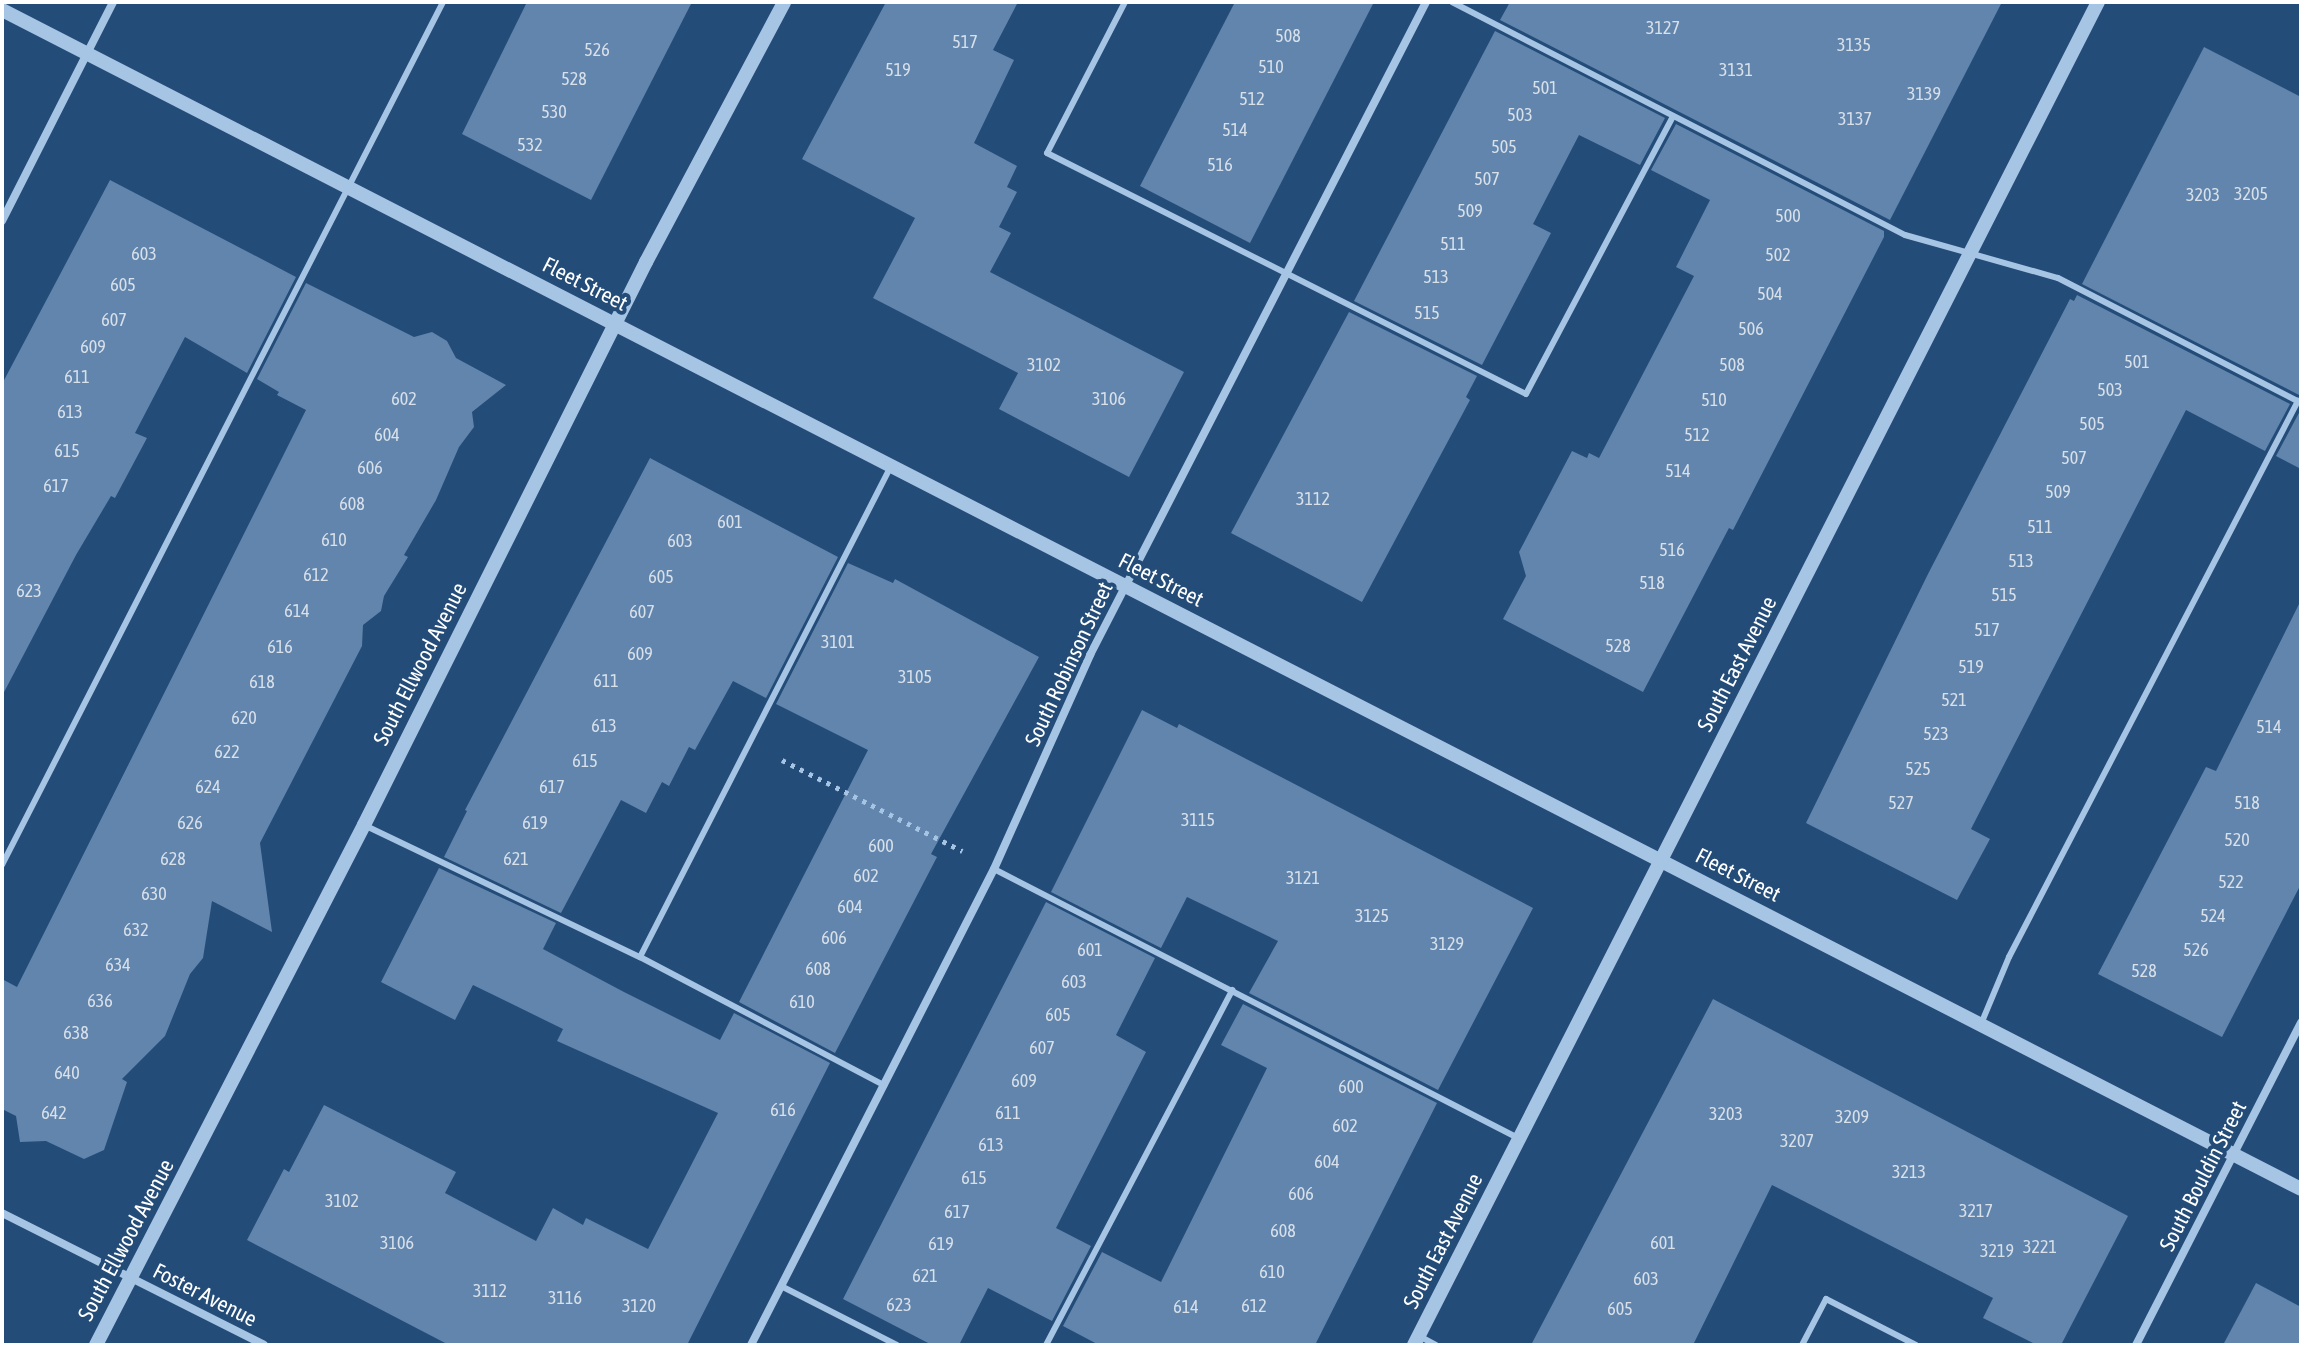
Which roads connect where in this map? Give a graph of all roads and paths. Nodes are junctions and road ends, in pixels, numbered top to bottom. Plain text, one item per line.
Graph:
1 (113, 2) edge
2 (443, 2) edge
3 (784, 2) edge
4 (1125, 2) edge
5 (1426, 2) edge
6 (1452, 2) edge
7 (2098, 2) edge
8 (2, 10) edge
9 (87, 53) junction
10 (1673, 116) junction
11 (348, 187) junction
12 (2, 221) edge
13 (1971, 253) junction
14 (1286, 272) junction
15 (615, 324) junction
16 (2300, 402) edge
17 (891, 466) junction
18 (1125, 586) junction
19 (749, 744) junction
20 (364, 825) junction
21 (1661, 860) junction
22 (2, 865) edge
23 (994, 869) junction
24 (640, 957) junction
25 (1232, 990) junction
26 (2301, 1023) edge
27 (1981, 1024) junction
28 (884, 1085) junction
29 (1519, 1139) junction
30 (2234, 1155) junction
31 (2301, 1189) edge
32 (2, 1213) edge
33 (132, 1279) junction
34 (781, 1286) junction
35 (1416, 1341) edge
36 (96, 1345) edge
37 (264, 1345) edge
38 (751, 1345) edge
39 (897, 1345) edge
40 (1046, 1345) edge
41 (1436, 1345) edge
42 (1802, 1345) edge
43 (1916, 1345) edge
44 (2136, 1345) edge

1 - 9 street
2 - 11 lane
3 - 15 street, South Ellwood Avenue
4 - 14 lane
5 - 14 street, South Robinson Street
6 - 10 lane
7 - 13 street, South East Avenue
8 - 9 street, Fleet Street
9 - 11 street, Fleet Street
9 - 12 street
10 - 13 lane
10 - 14 lane
11 - 15 street, Fleet Street
11 - 22 lane
13 - 16 lane
13 - 21 street, South East Avenue
14 - 18 street, South Robinson Street
15 - 17 street, Fleet Street
15 - 20 street, South Ellwood Avenue
16 - 27 lane
17 - 18 street, Fleet Street
17 - 19 lane
18 - 21 street, Fleet Street
18 - 23 street, South Robinson Street
19 - 23 path
19 - 24 lane
20 - 24 lane
20 - 33 street, South Ellwood Avenue
21 - 27 street, Fleet Street
21 - 29 street, South East Avenue
23 - 25 lane
23 - 28 street, South Robinson Street
24 - 28 lane
25 - 29 lane
25 - 40 lane
26 - 30 street, South Bouldin Street
27 - 30 street, Fleet Street
28 - 34 street, South Robinson Street
29 - 35 street, South East Avenue
30 - 31 street, Fleet Street
30 - 44 street, South Bouldin Street
32 - 33 street, Foster Avenue
33 - 36 street, South Ellwood Avenue
33 - 37 street, Foster Avenue
34 - 38 street, South Robinson Street
34 - 39 lane
35 - 41 lane
42 - 43 lane

